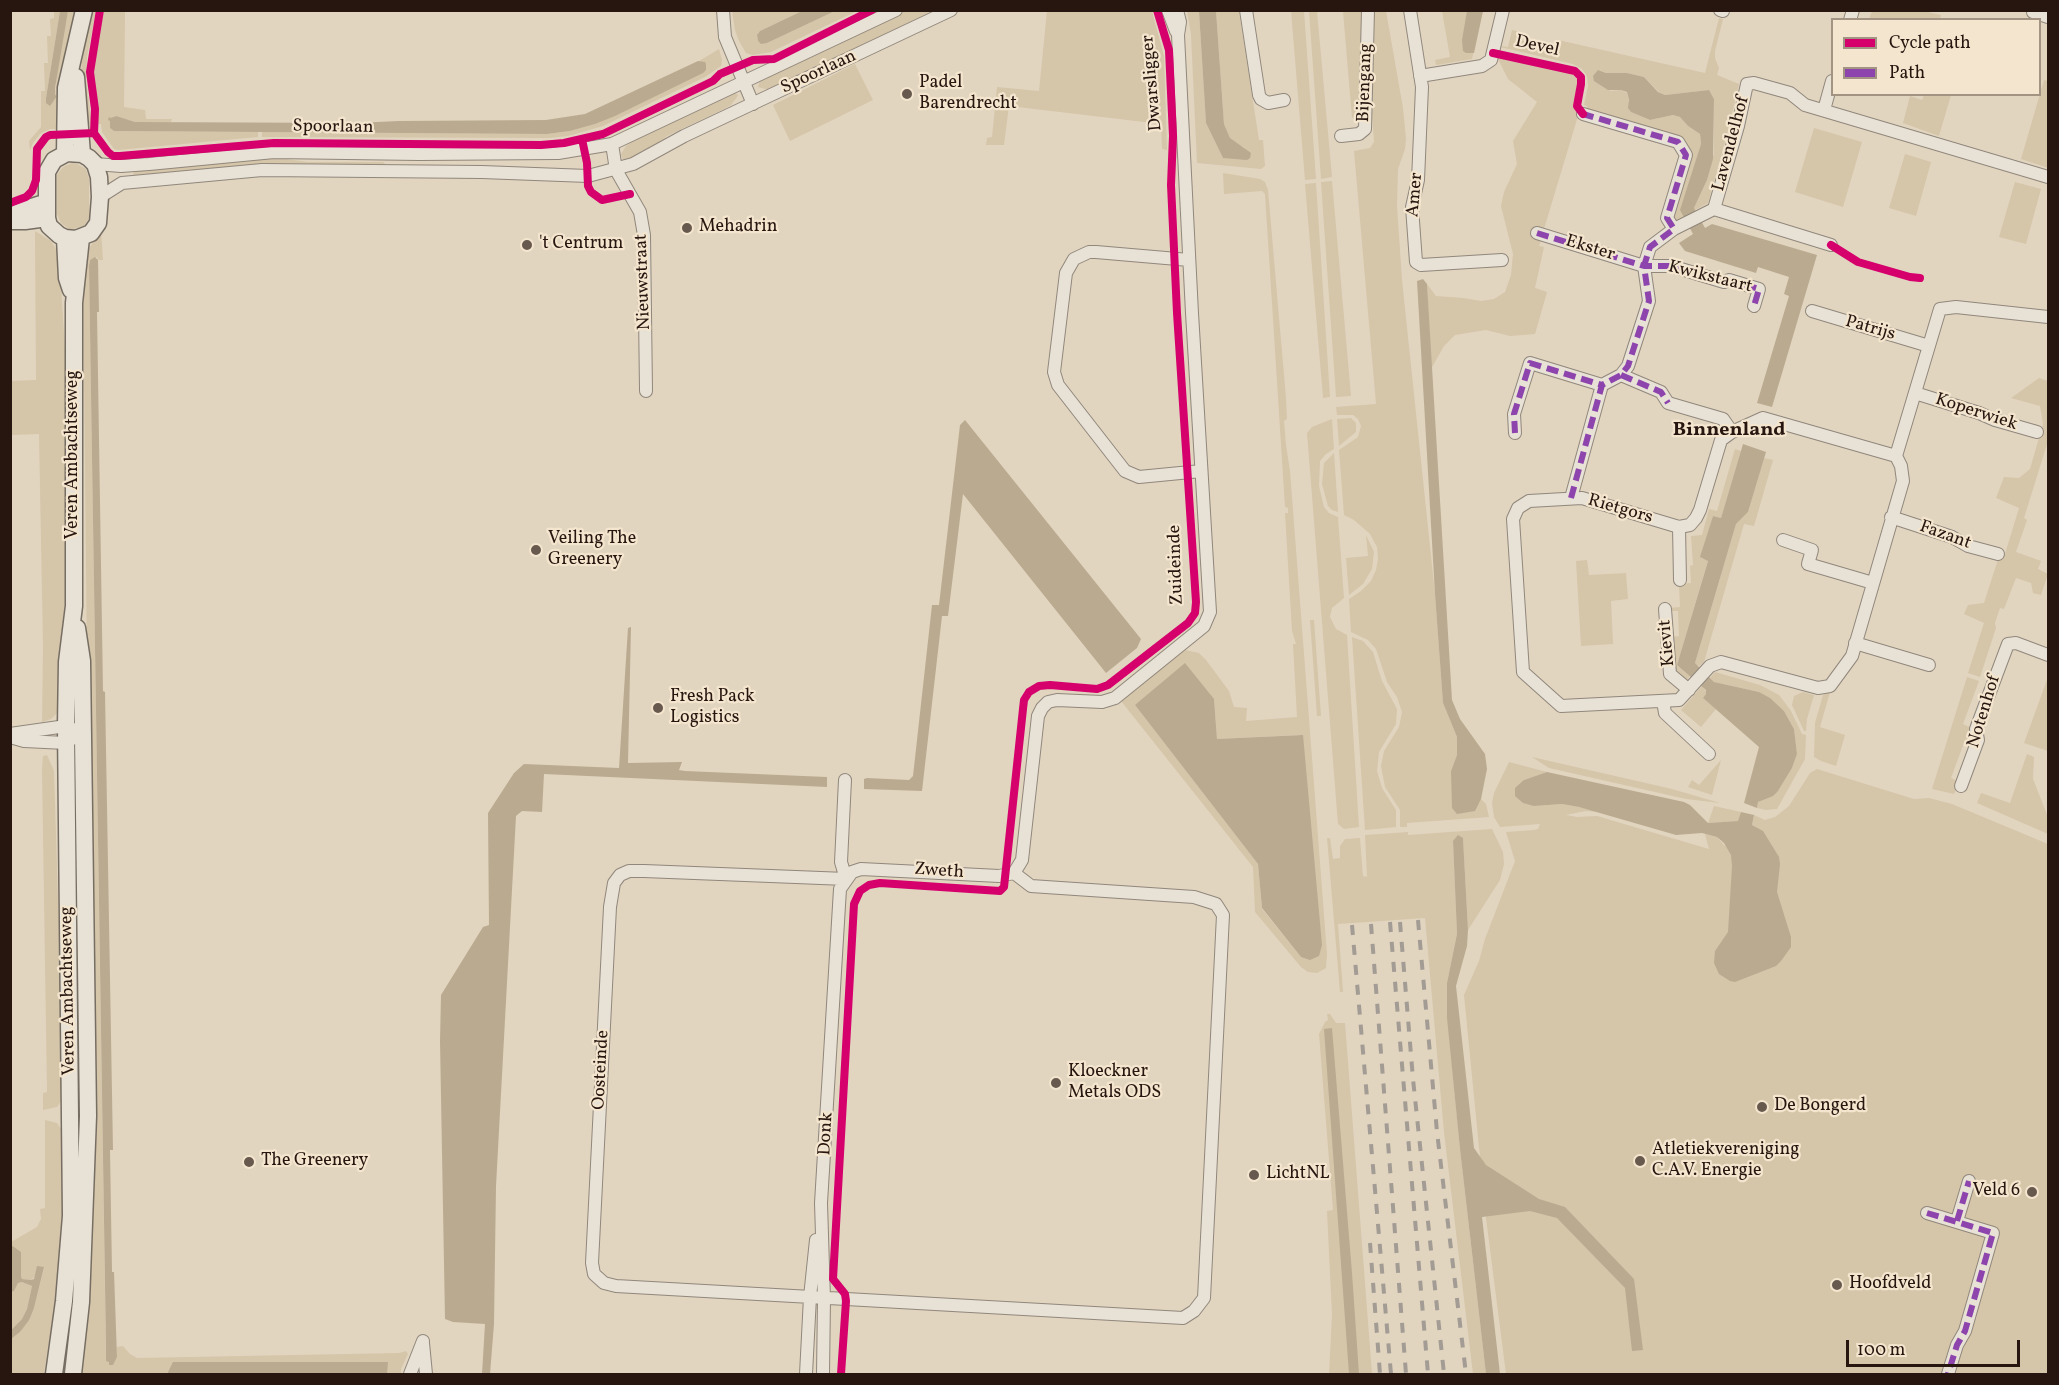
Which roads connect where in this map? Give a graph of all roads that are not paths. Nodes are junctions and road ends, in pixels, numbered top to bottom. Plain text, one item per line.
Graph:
1 (84, 10) edge
2 (723, 10) edge
3 (896, 10) edge
4 (951, 10) edge
5 (1168, 10) edge
6 (1177, 10) edge
7 (1246, 10) edge
8 (1368, 10) edge
9 (1410, 10) edge
10 (1503, 10) edge
11 (2033, 10) edge
12 (2049, 17) edge
13 (1178, 35) junction
14 (1420, 76) junction
15 (744, 82) junction
16 (1831, 87) edge
17 (1284, 100) dead end
18 (753, 104) junction
19 (1824, 110) junction
20 (1583, 114) dead end
21 (1341, 136) dead end
22 (612, 144) junction
23 (73, 154) junction
24 (1184, 154) joint
25 (95, 164) junction
26 (615, 170) junction
27 (2049, 177) edge
28 (100, 197) junction
29 (1714, 209) junction
30 (47, 210) junction
31 (10, 219) edge
32 (1679, 226) junction
33 (1537, 233) dead end
34 (73, 238) junction
35 (1831, 245) dead end
36 (1189, 260) junction
37 (1502, 260) dead end
38 (1644, 266) junction
39 (1754, 306) dead end
40 (1812, 311) dead end
41 (2049, 317) edge
42 (1929, 346) junction
43 (1621, 375) junction
44 (1602, 386) junction
45 (646, 391) dead end
46 (1915, 393) junction
47 (1732, 432) junction
48 (2037, 432) dead end
49 (1515, 433) dead end
50 (1896, 456) junction
51 (1201, 471) junction
52 (1571, 498) junction
53 (1891, 518) junction
54 (1679, 527) junction
55 (1783, 540) dead end
56 (1998, 554) dead end
57 (1680, 580) dead end
58 (1873, 583) junction
59 (74, 606) junction
60 (1665, 609) dead end
61 (1855, 643) junction
62 (2049, 655) edge
63 (1929, 665) dead end
64 (1691, 688) junction
65 (1663, 701) junction
66 (66, 726) junction
67 (82, 732) junction
68 (10, 735) edge
69 (66, 743) junction
70 (1709, 754) dead end
71 (845, 780) dead end
72 (1961, 786) dead end
73 (1014, 873) junction
74 (846, 879) junction
75 (1969, 1181) dead end
76 (821, 1203) junction
77 (1928, 1213) dead end
78 (1957, 1221) junction
79 (810, 1297) junction
80 (824, 1299) junction
81 (54, 1374) edge
82 (73, 1374) edge
83 (410, 1374) edge
84 (426, 1374) edge
85 (806, 1374) edge
86 (823, 1374) edge
87 (1948, 1374) edge

1 - 23 main road
2 - 15 street
3 - 15 street, Spoorlaan
4 - 18 street, Spoorlaan
5 - 13 street, Dwarsligger
6 - 13 street, Dwarsligger
7 - 17 street
8 - 21 street, Bijengang
9 - 14 street, Amer
10 - 14 street
11 - 12 street
13 - 24 street, Dwarsligger
14 - 37 street, Amer
15 - 18 street
15 - 22 street, Spoorlaan
16 - 19 street
18 - 26 street, Spoorlaan
19 - 27 street, Lavendelhof
19 - 29 street, Lavendelhof
20 - 32 street
22 - 25 street, Spoorlaan
22 - 26 street, Nieuwstraat
23 - 25 main road
23 - 30 main road
24 - 36 street, Zuideinde
25 - 28 main road
26 - 28 street, Spoorlaan
26 - 45 street, Nieuwstraat
28 - 34 main road
29 - 32 street, Kwikstaart
29 - 35 street, Lavendelhof
30 - 31 main road
30 - 34 main road
32 - 38 street, Kwikstaart
33 - 38 street, Ekster
34 - 59 main road, Veren Ambachtseweg
36 - 51 street, Zuideinde
36 - 51 street
38 - 39 street, Kwikstaart
38 - 43 street, Kwikstaart
40 - 42 street, Patrijs
41 - 42 street, Rietgors
42 - 46 street, Rietgors
43 - 44 street
43 - 47 street
44 - 49 street
44 - 52 street
46 - 48 street, Koperwiek
46 - 50 street, Rietgors
47 - 50 street
47 - 54 street
50 - 53 street, Rietgors
51 - 73 street, Zuideinde
52 - 54 street, Rietgors
52 - 65 street, Rietgors
53 - 56 street, Fazant
53 - 58 street, Rietgors
54 - 57 street
55 - 58 street
58 - 61 street, Rietgors
59 - 66 main road, Veren Ambachtseweg
59 - 67 main road, Veren Ambachtseweg
60 - 64 street, Kievit
61 - 63 street
61 - 64 street, Rietgors
62 - 72 street, Notenhof
64 - 65 street, Rietgors
65 - 70 street
66 - 67 street
66 - 68 street
66 - 69 main road, Veren Ambachtseweg
67 - 69 street
67 - 82 main road, Veren Ambachtseweg
68 - 69 street
69 - 81 main road, Veren Ambachtseweg
71 - 74 street, Donk
73 - 74 street, Zweth
73 - 80 street
74 - 76 street, Donk
74 - 79 street, Oosteinde
75 - 78 street
76 - 79 street, Donk
76 - 80 street, Donk
77 - 78 street
78 - 87 street
79 - 80 street
79 - 85 street, Donk
80 - 86 street, Donk
83 - 84 street

